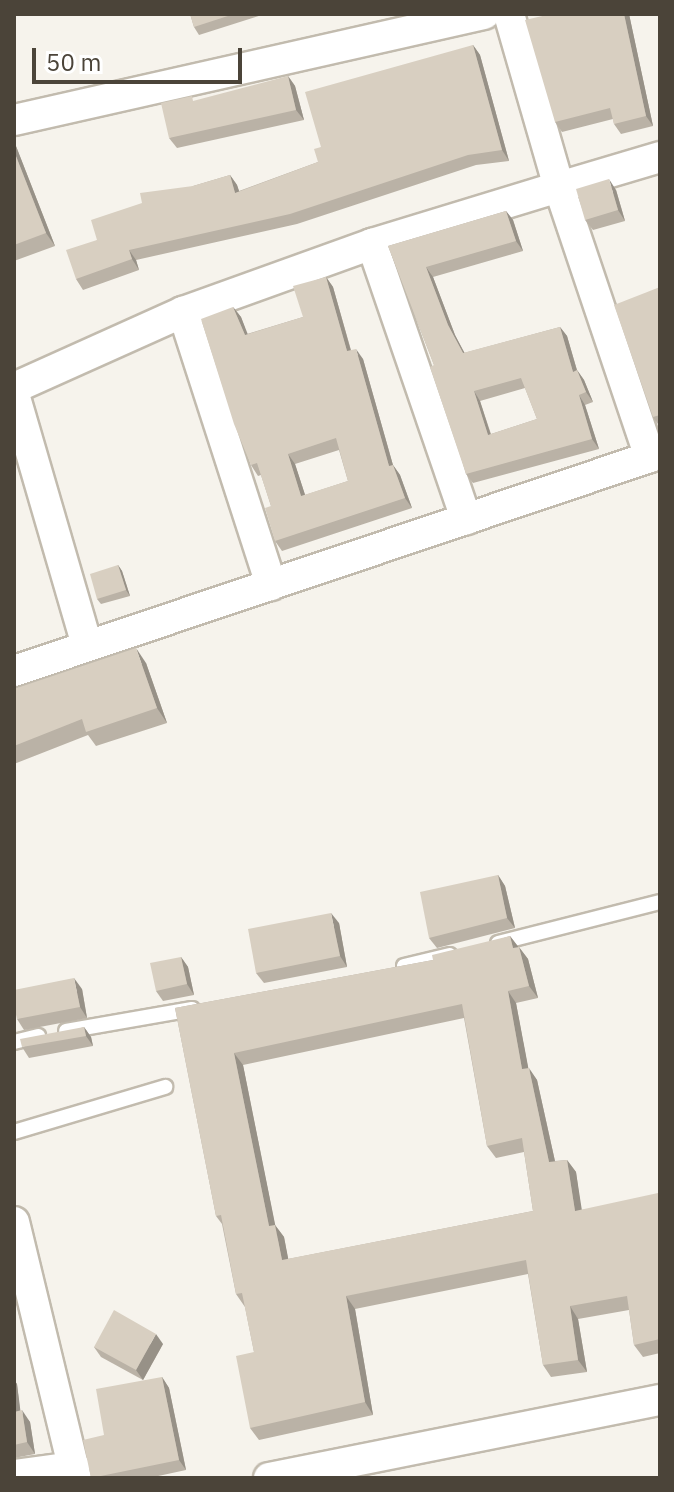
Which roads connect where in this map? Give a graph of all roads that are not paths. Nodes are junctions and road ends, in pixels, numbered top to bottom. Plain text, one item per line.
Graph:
1 (484, 14) edge
2 (509, 14) edge
3 (14, 120) edge
4 (660, 157) edge
5 (559, 187) junction
6 (372, 244) junction
7 (183, 312) junction
8 (14, 391) edge
9 (655, 455) edge
10 (466, 519) junction
11 (271, 585) junction
12 (87, 646) junction
13 (14, 671) edge
14 (660, 902) edge
15 (479, 948) edge
16 (464, 952) edge
17 (389, 969) edge
18 (210, 1006) edge
19 (14, 1042) edge
20 (165, 1087) dead end
21 (14, 1132) edge
22 (14, 1222) edge
23 (660, 1400) edge
24 (75, 1473) edge
25 (14, 1475) edge
26 (269, 1478) edge

1 - 3 street
2 - 5 street
4 - 5 street
5 - 6 street
5 - 9 street
6 - 7 street
6 - 10 street
7 - 8 street
7 - 11 street
8 - 12 street
9 - 10 street
10 - 11 street
11 - 12 street
12 - 13 street
14 - 15 lane
16 - 17 lane
18 - 19 lane
20 - 21 lane
22 - 24 street
23 - 26 street
24 - 25 street

